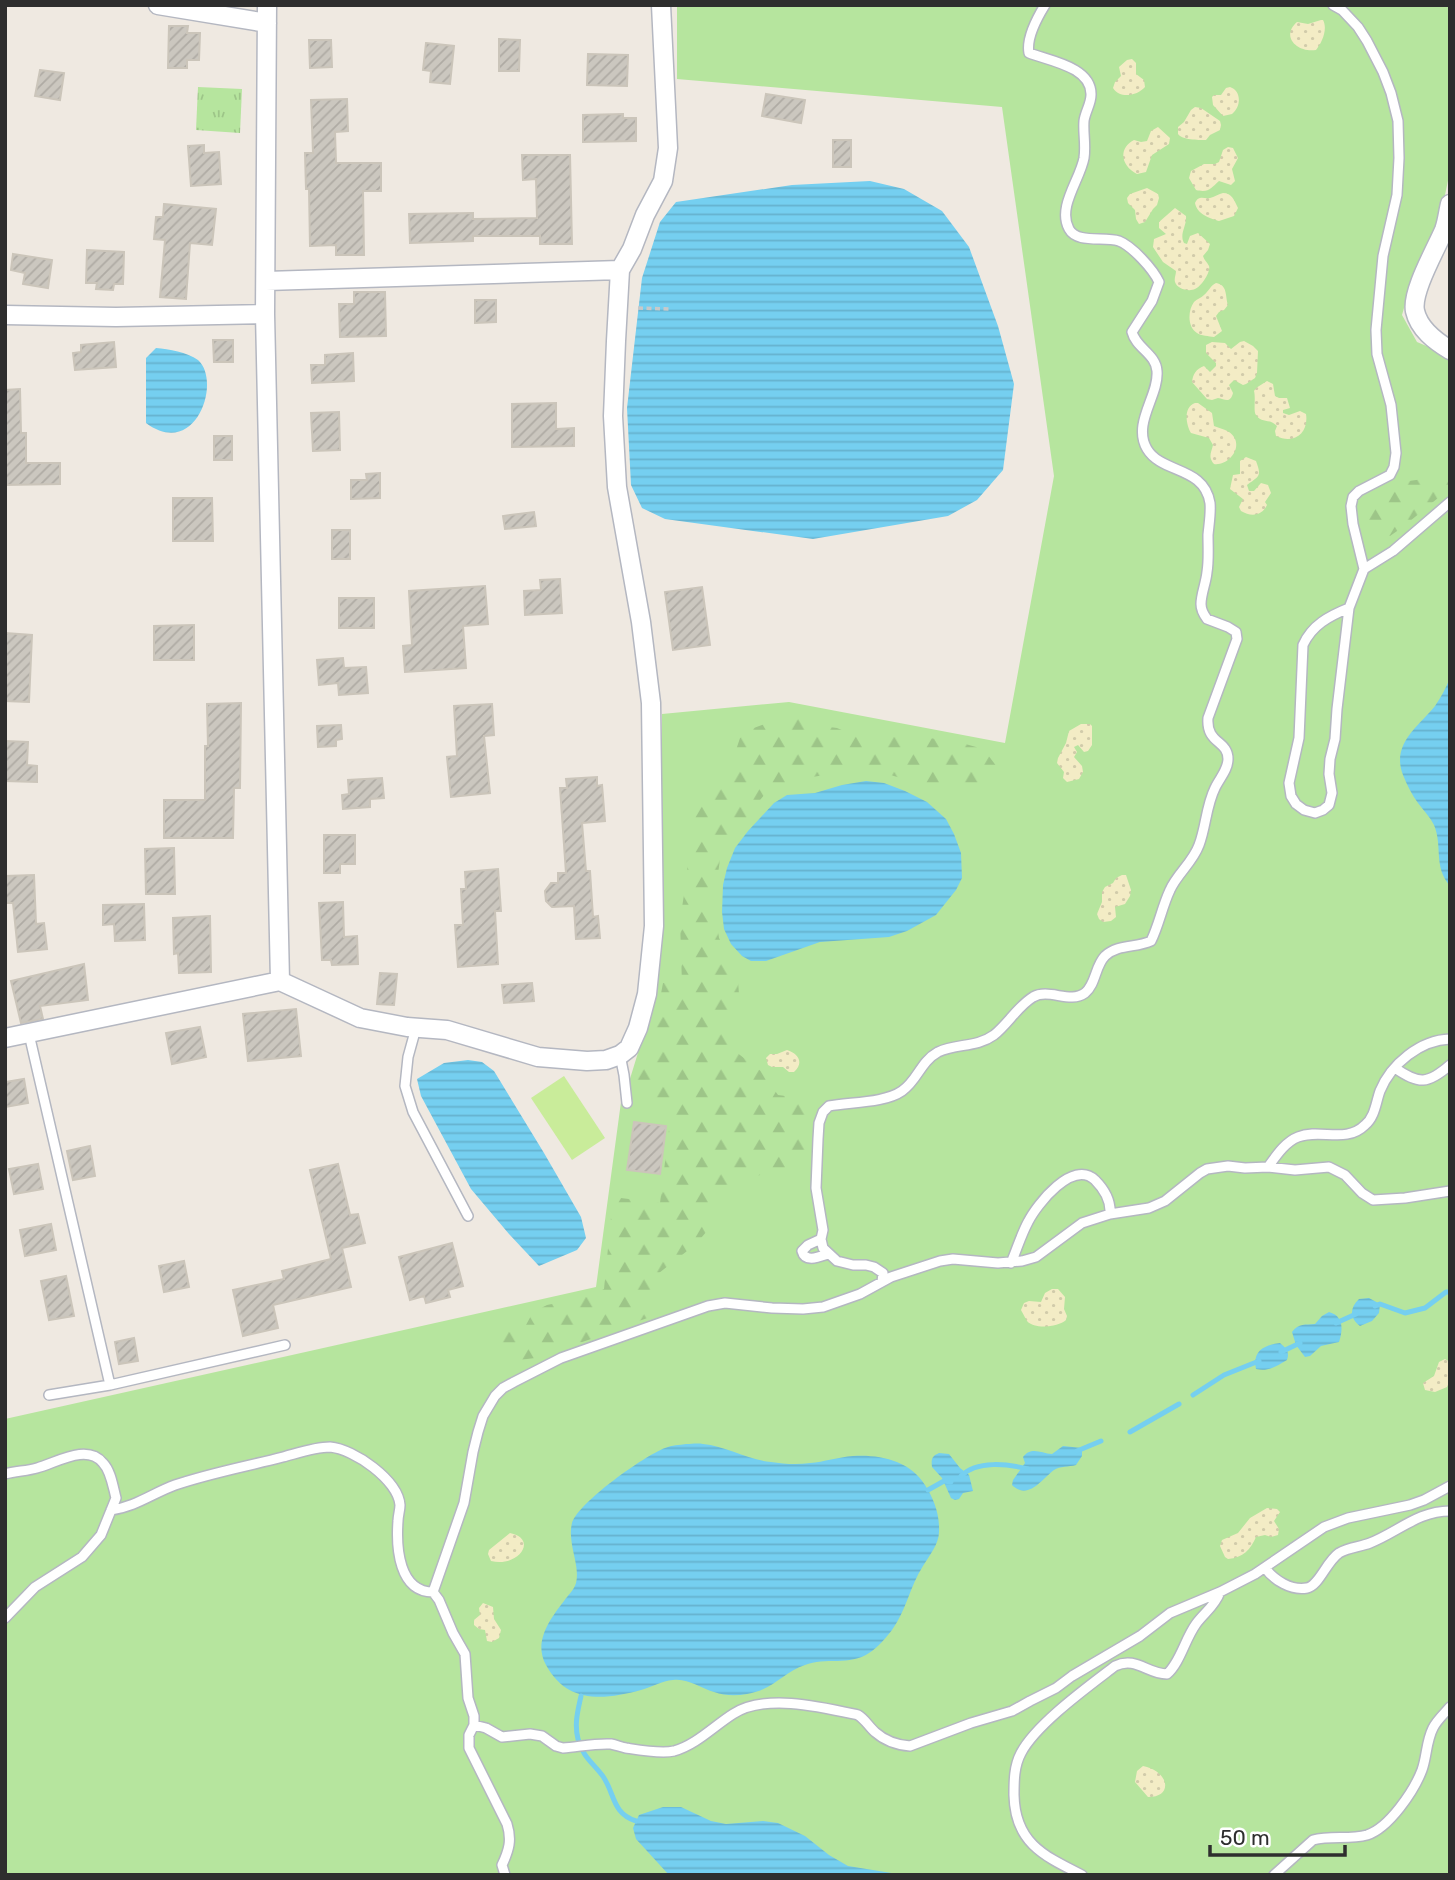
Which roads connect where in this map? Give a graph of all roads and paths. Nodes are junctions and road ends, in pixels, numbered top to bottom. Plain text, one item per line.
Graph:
1 (158, 5) edge
2 (661, 5) edge
3 (1045, 5) edge
4 (1333, 5) edge
5 (267, 14) edge
6 (1450, 204) edge
7 (620, 270) junction
8 (266, 281) junction
9 (638, 308) dead end
10 (672, 309) dead end
11 (265, 314) junction
12 (5, 315) edge
13 (1450, 350) edge
14 (1450, 502) edge
15 (1364, 569) junction
16 (1349, 608) junction
17 (280, 981) junction
18 (416, 1028) junction
19 (29, 1034) junction
20 (5, 1038) edge
21 (1450, 1039) edge
22 (620, 1055) junction
23 (1450, 1065) edge
24 (1395, 1068) junction
25 (627, 1103) dead end
26 (1268, 1167) junction
27 (1450, 1191) edge
28 (1110, 1214) junction
29 (468, 1216) dead end
30 (821, 1239) junction
31 (828, 1254) junction
32 (1011, 1263) junction
33 (883, 1282) junction
34 (285, 1345) dead end
35 (110, 1385) junction
36 (49, 1395) dead end
37 (5, 1474) edge
38 (1450, 1486) edge
39 (111, 1510) junction
40 (1450, 1511) edge
41 (1265, 1567) junction
42 (433, 1592) junction
43 (1220, 1592) junction
44 (5, 1618) edge
45 (1450, 1707) edge
46 (474, 1725) junction
47 (503, 1874) edge
48 (1082, 1875) edge
49 (1274, 1875) edge

1 - 5 street
2 - 7 street
3 - 30 lane
4 - 15 lane
5 - 8 street
6 - 13 street
7 - 8 street
7 - 22 street
8 - 11 street
9 - 10 path
11 - 12 street
11 - 17 street
14 - 15 lane
15 - 16 lane
16 - 16 lane
17 - 18 street
17 - 19 street
18 - 22 street
18 - 29 lane
19 - 20 street
19 - 35 lane
21 - 24 lane
22 - 25 lane
23 - 24 lane
24 - 26 lane
26 - 27 lane
26 - 28 lane
28 - 32 lane
28 - 32 lane
30 - 31 lane
30 - 31 lane
31 - 33 lane
32 - 33 lane
33 - 42 lane
34 - 35 lane
35 - 36 lane
37 - 39 lane
38 - 41 lane
39 - 42 lane
39 - 44 lane
40 - 41 lane
41 - 43 lane
42 - 46 lane
43 - 46 lane
43 - 48 lane
45 - 49 lane
46 - 47 lane

